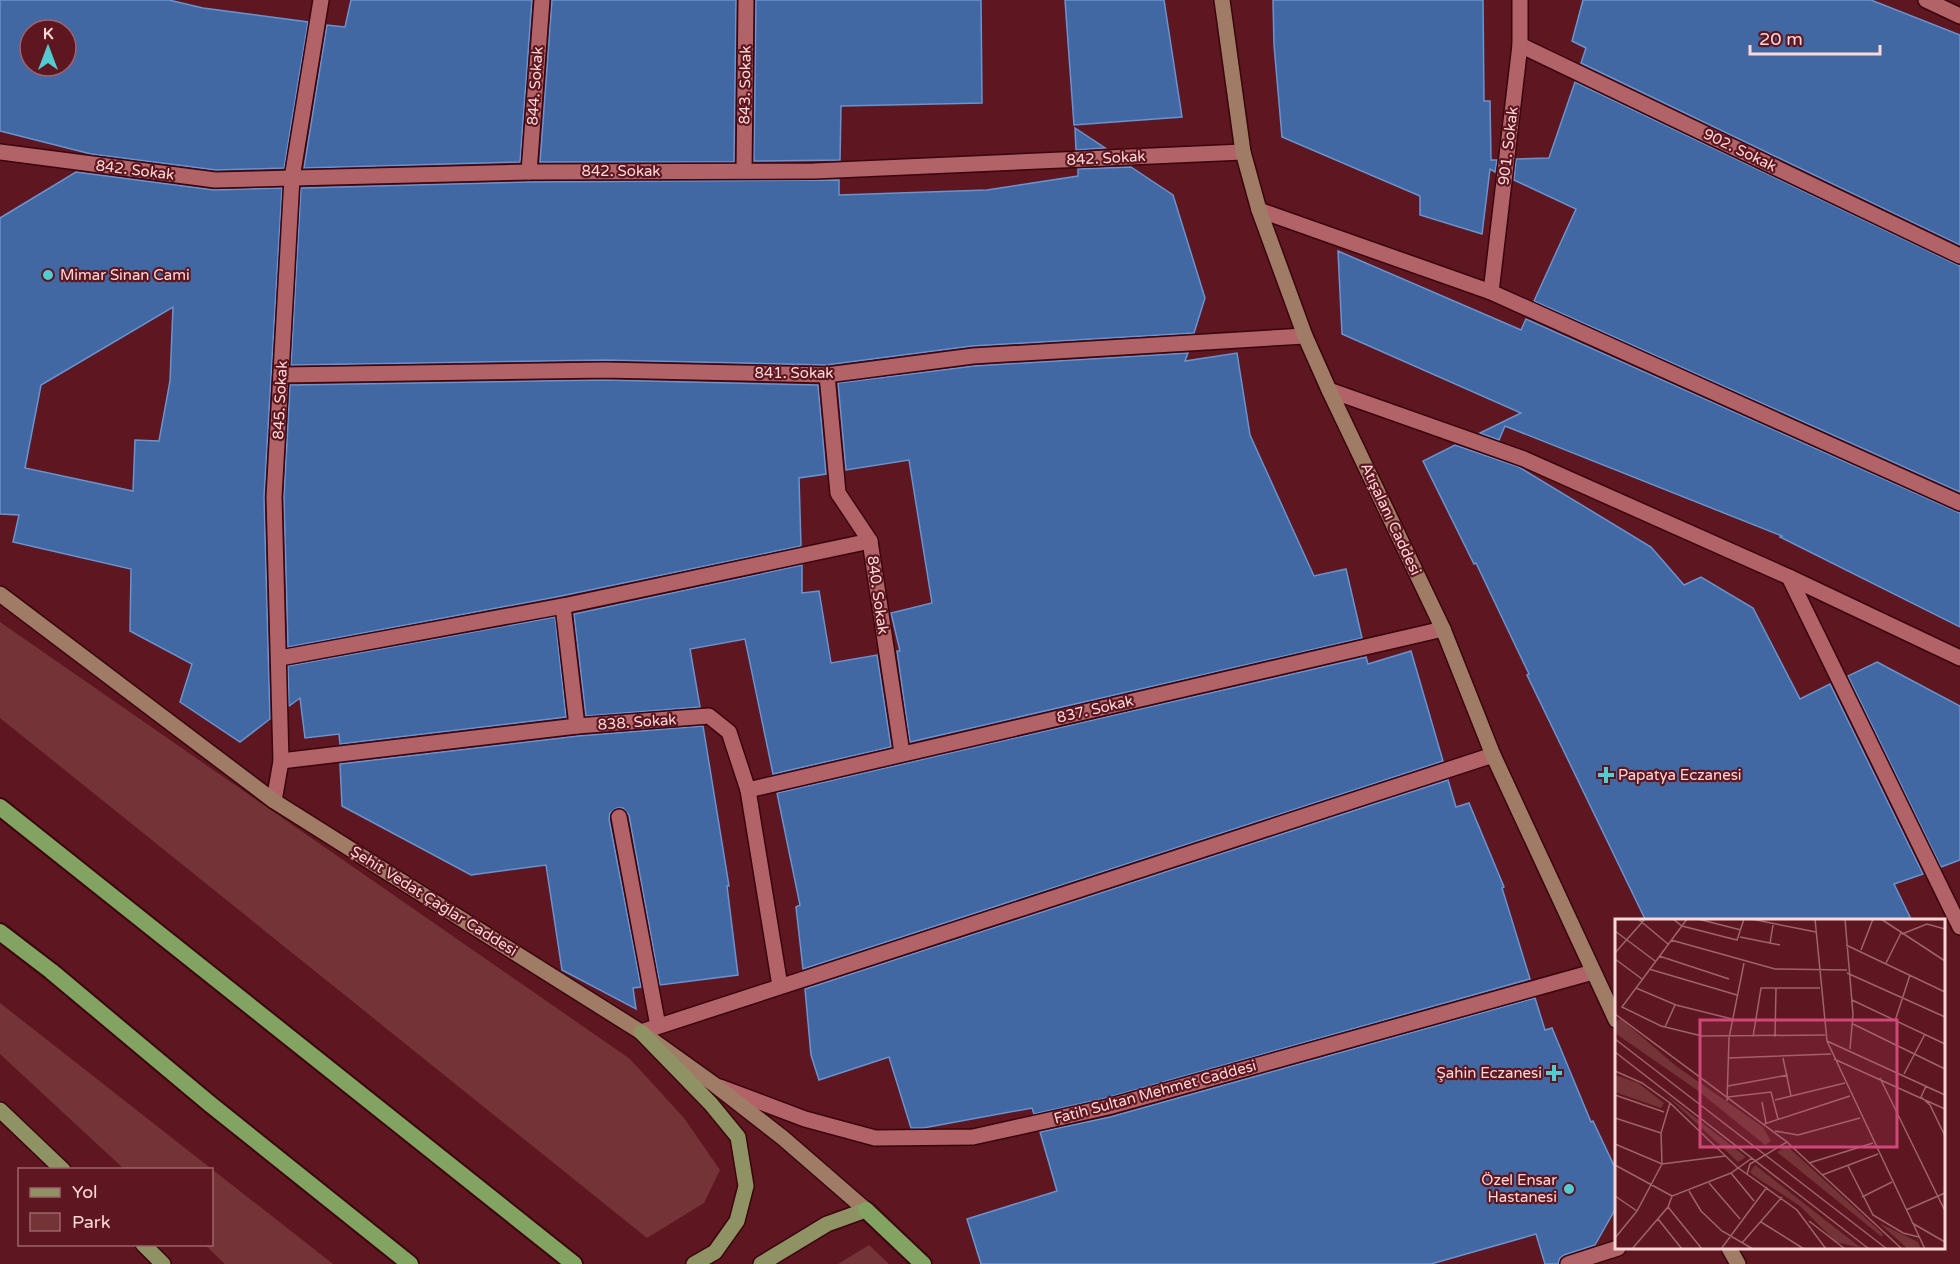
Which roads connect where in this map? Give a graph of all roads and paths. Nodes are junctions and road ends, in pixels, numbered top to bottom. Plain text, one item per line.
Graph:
1 (321, 0) edge
2 (542, 0) edge
3 (746, 0) edge
4 (1222, 0) edge
5 (1520, 0) edge
6 (1935, 2) edge
7 (1960, 16) edge
8 (1520, 45) junction
9 (0, 152) edge
10 (1243, 152) junction
11 (744, 171) junction
12 (528, 172) junction
13 (292, 178) junction
14 (1259, 210) junction
15 (1960, 256) edge
16 (1491, 292) junction
17 (1305, 336) junction
18 (281, 375) junction
19 (827, 375) junction
20 (1329, 390) junction
21 (1960, 503) edge
22 (870, 541) junction
23 (1789, 577) junction
24 (0, 594) edge
25 (563, 606) junction
26 (1443, 629) junction
27 (280, 658) junction
28 (1960, 658) edge
29 (577, 726) junction
30 (902, 753) junction
31 (1493, 755) junction
32 (281, 761) junction
33 (747, 790) junction
34 (274, 801) junction
35 (0, 807) edge
36 (619, 817) dead end
37 (1960, 927) edge
38 (0, 932) edge
39 (1593, 972) junction
40 (780, 986) junction
41 (1615, 1016) edge
42 (658, 1026) junction
43 (641, 1032) junction
44 (715, 1085) junction
45 (0, 1110) edge
46 (61, 1168) edge
47 (866, 1210) junction
48 (144, 1246) edge
49 (1615, 1249) edge
50 (1730, 1249) edge
51 (163, 1264) edge
52 (410, 1264) edge
53 (574, 1264) edge
54 (694, 1264) edge
55 (761, 1264) edge
56 (923, 1264) edge
57 (1568, 1264) edge
58 (1738, 1264) edge

1 - 13 street, 845. Sokak
2 - 12 street, 844. Sokak
3 - 11 street, 843. Sokak
4 - 10 main road, Atışalanı Caddesi
5 - 8 street, 901. Sokak
6 - 7 street
8 - 15 street, 902. Sokak
8 - 16 street, 901. Sokak
9 - 13 street, 842. Sokak
10 - 11 street, 842. Sokak
10 - 14 main road, Atışalanı Caddesi
11 - 12 street, 842. Sokak
12 - 13 street, 842. Sokak
13 - 18 street, 845. Sokak
14 - 16 street
14 - 17 main road, Atışalanı Caddesi
16 - 21 street
17 - 19 street, 841. Sokak
17 - 20 main road, Atışalanı Caddesi
18 - 19 street, 841. Sokak
18 - 27 street, 845. Sokak
19 - 22 street, 840. Sokak
20 - 23 street
20 - 26 main road, Atışalanı Caddesi
22 - 25 street
22 - 30 street, 840. Sokak
23 - 28 street
23 - 37 street
24 - 34 main road, Şehit Vedat Çağlar Caddesi
25 - 27 street
25 - 29 street
26 - 30 street, 837. Sokak
26 - 31 main road, Atışalanı Caddesi
27 - 32 street, 845. Sokak
29 - 32 street, 838. Sokak
29 - 33 street, 838. Sokak
30 - 33 street, 837. Sokak
31 - 39 main road, Atışalanı Caddesi
31 - 40 street
32 - 34 street, 845. Sokak
33 - 40 street, 838. Sokak
34 - 43 main road, Şehit Vedat Çağlar Caddesi
35 - 53 highway
36 - 42 street
38 - 52 highway
39 - 41 main road, Atışalanı Caddesi
39 - 44 street, Fatih Sultan Mehmet Caddesi
40 - 42 street
42 - 43 street
43 - 44 main road, Şehit Vedat Çağlar Caddesi
43 - 54 main road
44 - 47 main road, Şehit Vedat Çağlar Caddesi
45 - 46 main road
47 - 55 main road
47 - 56 highway
48 - 51 main road
49 - 57 street
50 - 58 main road

